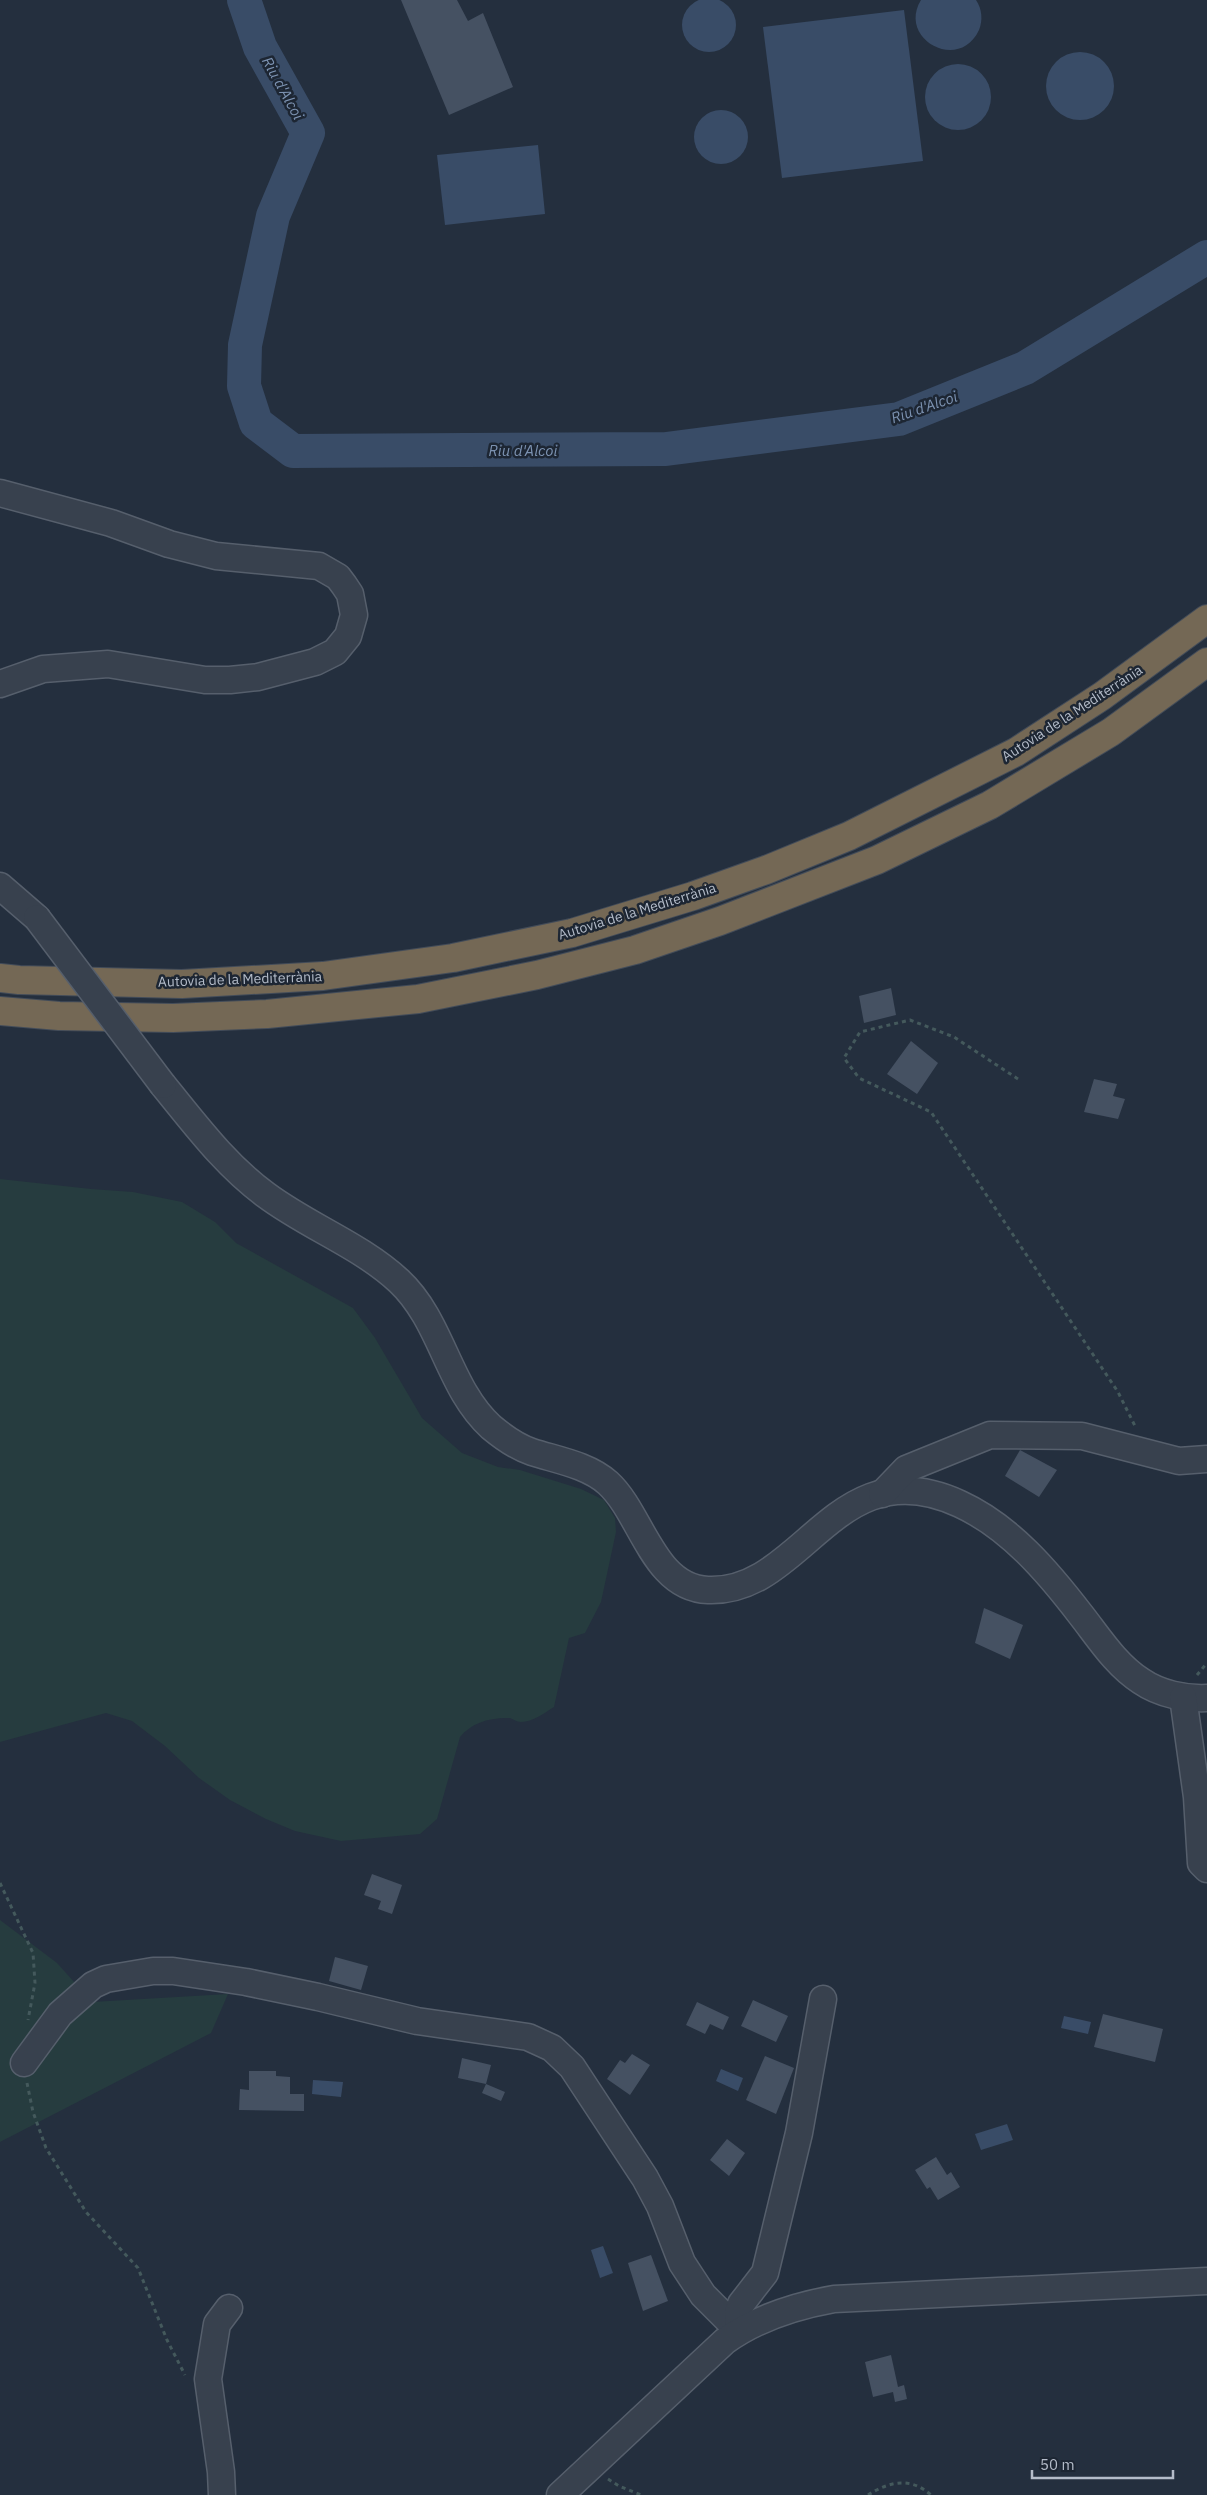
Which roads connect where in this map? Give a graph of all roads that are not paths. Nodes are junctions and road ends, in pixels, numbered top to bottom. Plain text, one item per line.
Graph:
1 (0, 493) edge
2 (1207, 619) edge
3 (1207, 662) edge
4 (0, 684) edge
5 (0, 886) edge
6 (0, 978) edge
7 (0, 1011) edge
8 (1207, 1459) edge
9 (882, 1494) junction
10 (1195, 1697) edge
11 (1207, 1869) edge
12 (823, 1999) dead end
13 (24, 2064) road end
14 (1207, 2281) edge
15 (230, 2308) dead end
16 (739, 2331) junction
17 (222, 2495) edge
18 (560, 2495) edge

1 - 4 street
2 - 6 highway, Autovia de la Mediterrània
3 - 7 highway
5 - 9 street, bridge
8 - 9 street
9 - 10 street
10 - 11 street
12 - 16 street
13 - 16 street
14 - 16 street
15 - 17 street
16 - 18 street

